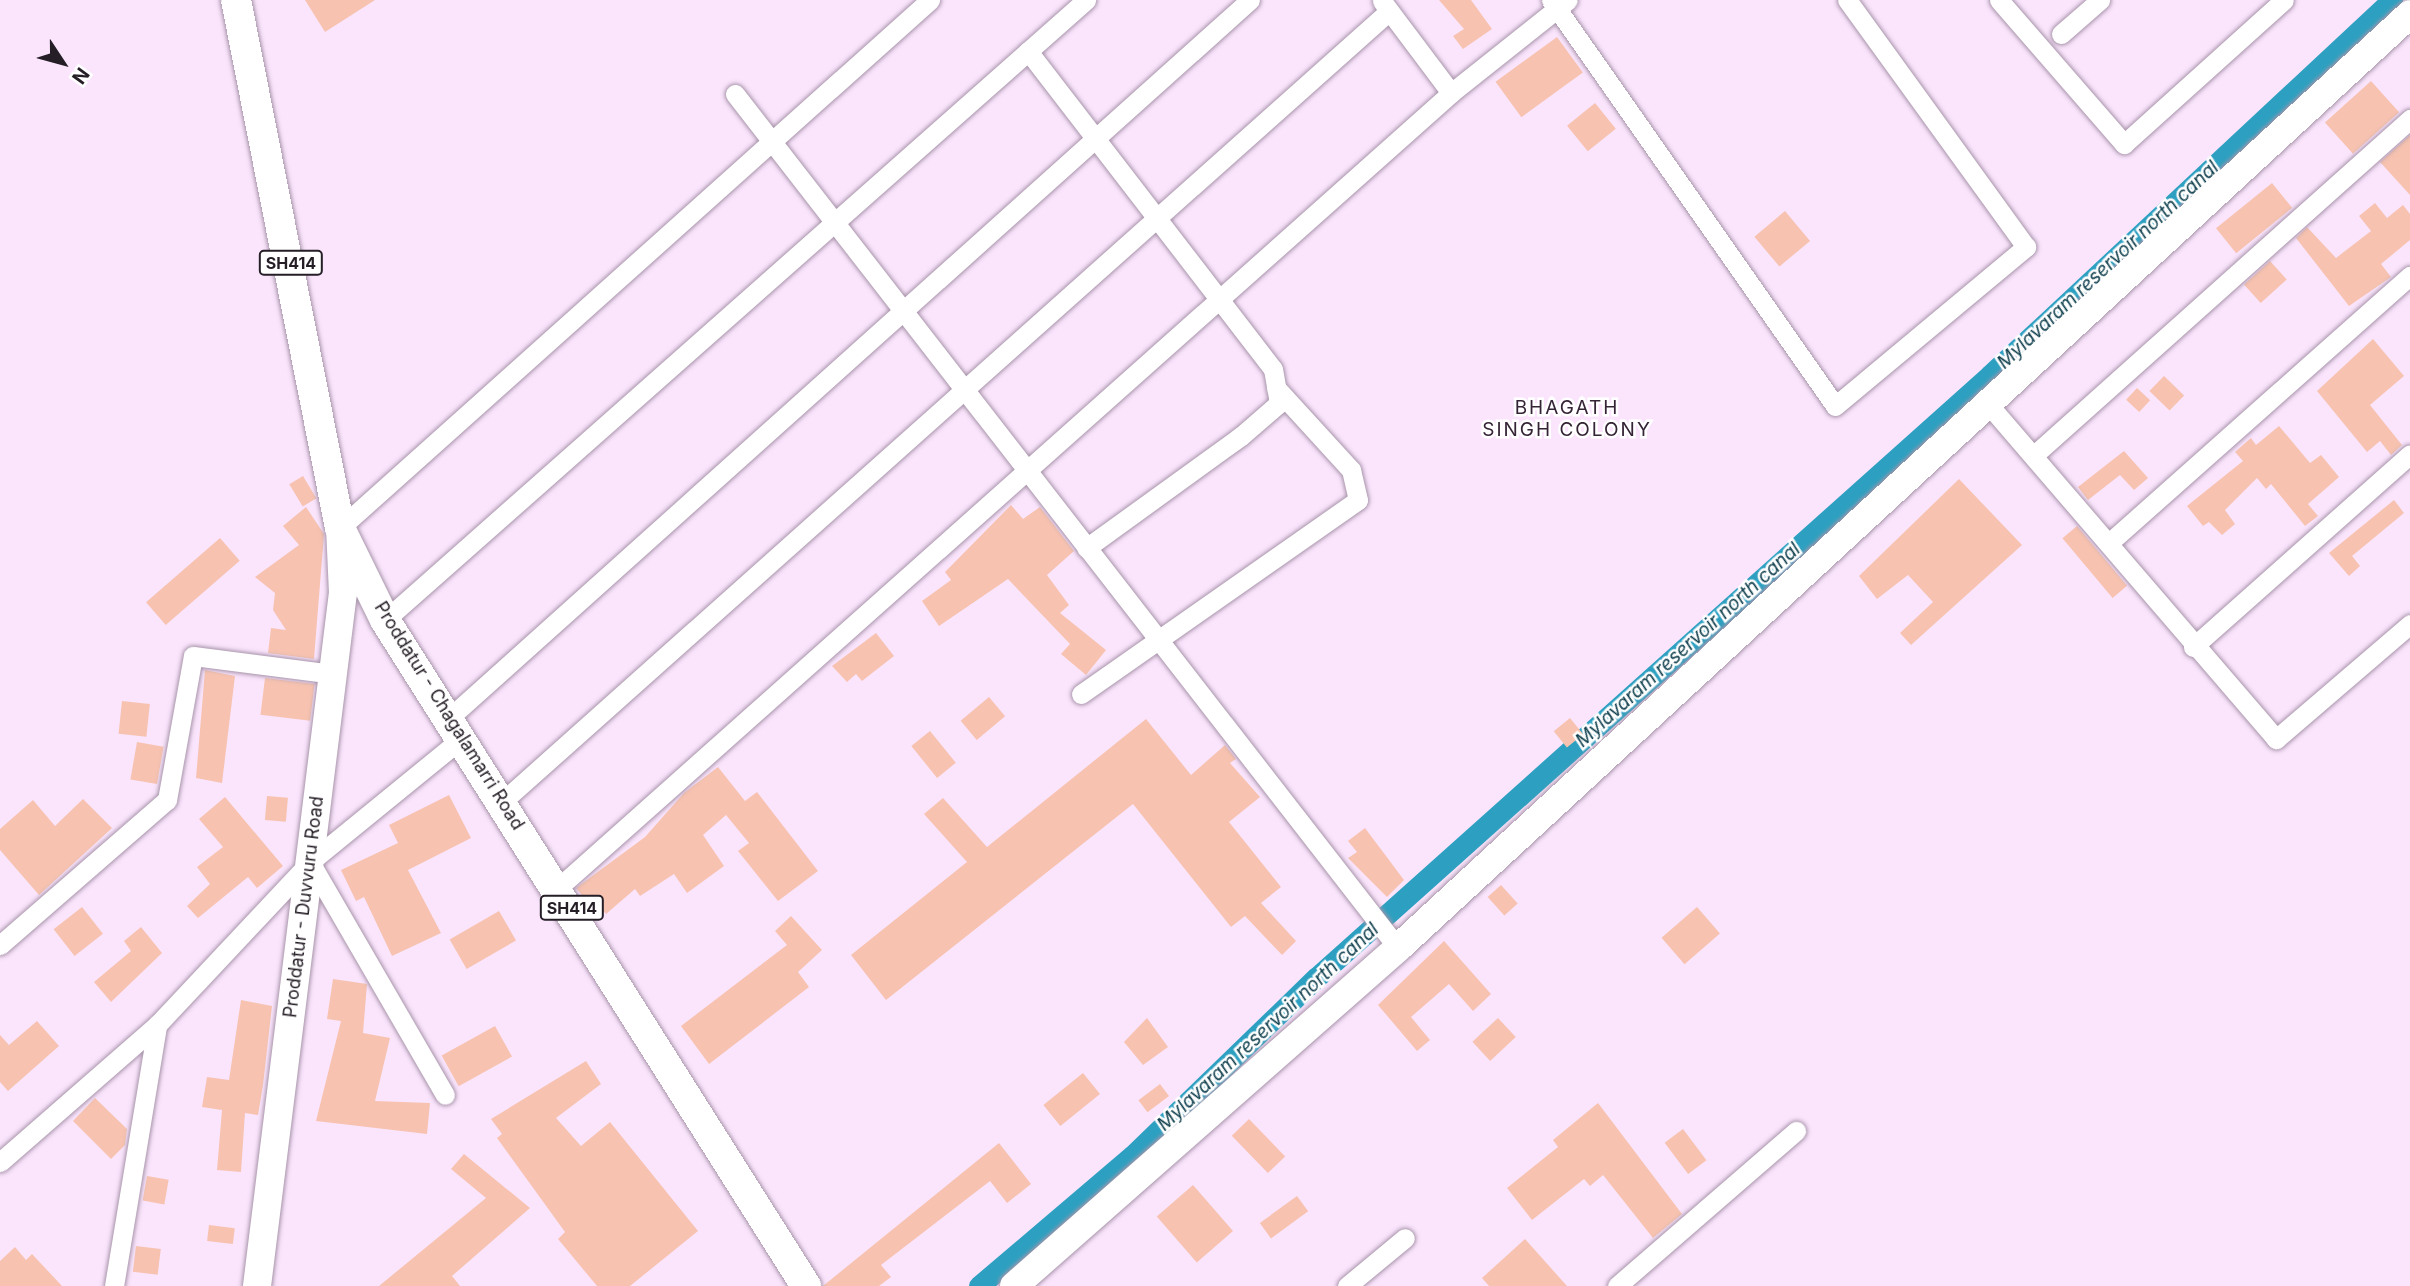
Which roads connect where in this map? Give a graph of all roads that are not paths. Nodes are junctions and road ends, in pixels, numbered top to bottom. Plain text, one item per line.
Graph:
1 (236, 0) edge
2 (930, 0) edge
3 (1086, 0) edge
4 (1250, 0) edge
5 (1847, 0) edge
6 (1999, 0) edge
7 (2100, 0) edge
8 (2284, 0) edge
9 (1559, 3) edge
10 (1385, 5) edge
11 (2410, 14) edge
12 (2061, 34) dead end
13 (1028, 51) junction
14 (1451, 93) junction
15 (735, 94) dead end
16 (2410, 119) edge
17 (1098, 138) junction
18 (771, 142) junction
19 (1158, 218) junction
20 (833, 224) junction
21 (2410, 276) edge
22 (1218, 300) junction
23 (903, 314) junction
24 (1276, 388) junction
25 (961, 391) junction
26 (1988, 404) junction
27 (2410, 454) edge
28 (2033, 456) junction
29 (1026, 473) junction
30 (340, 528) junction
31 (2110, 542) junction
32 (1086, 548) junction
33 (385, 620) junction
34 (2410, 624) edge
35 (1159, 640) junction
36 (2193, 647) junction
37 (333, 674) junction
38 (1080, 694) dead end
39 (456, 728) junction
40 (503, 801) junction
41 (310, 862) junction
42 (559, 887) junction
43 (0, 945) edge
44 (1398, 948) junction
45 (158, 1025) junction
46 (445, 1095) dead end
47 (1796, 1131) dead end
48 (0, 1162) edge
49 (1405, 1238) dead end
50 (114, 1286) edge
51 (257, 1286) edge
52 (806, 1286) edge
53 (1014, 1286) edge
54 (1346, 1286) edge
55 (1617, 1286) edge

1 - 30 main road, Proddatur - Chagalamarri Road / SH414
2 - 18 street
3 - 13 street
4 - 17 street
5 - 9 street
6 - 8 street
7 - 12 street
9 - 14 street
10 - 14 street
10 - 19 street
11 - 26 main road
13 - 17 street
13 - 20 street
14 - 22 street
15 - 18 street
16 - 28 street
17 - 19 street
17 - 23 street
18 - 20 street
18 - 30 street
19 - 22 street
19 - 25 street
20 - 23 street
20 - 33 street
21 - 31 street
22 - 24 street
22 - 29 street
23 - 25 street
23 - 39 street
24 - 32 street
24 - 35 street
25 - 29 street
25 - 40 street
26 - 28 street
26 - 44 main road
27 - 36 street
28 - 31 street
29 - 32 street
29 - 42 street
30 - 33 main road, Proddatur - Chagalamarri Road / SH414
30 - 37 main road, Proddatur - Duvvuru Road
31 - 36 street
32 - 35 street
33 - 39 main road, Proddatur - Chagalamarri Road / SH414
34 - 36 street
35 - 38 street
35 - 44 street
37 - 41 main road, Proddatur - Duvvuru Road
37 - 43 street
39 - 40 main road, Proddatur - Chagalamarri Road / SH414
39 - 41 street
40 - 42 main road, Proddatur - Chagalamarri Road / SH414
41 - 45 street
41 - 46 street
41 - 51 main road, Proddatur - Duvvuru Road
42 - 52 main road, Proddatur - Chagalamarri Road / SH414
44 - 53 main road
45 - 48 street
45 - 50 street
47 - 55 street
49 - 54 street

